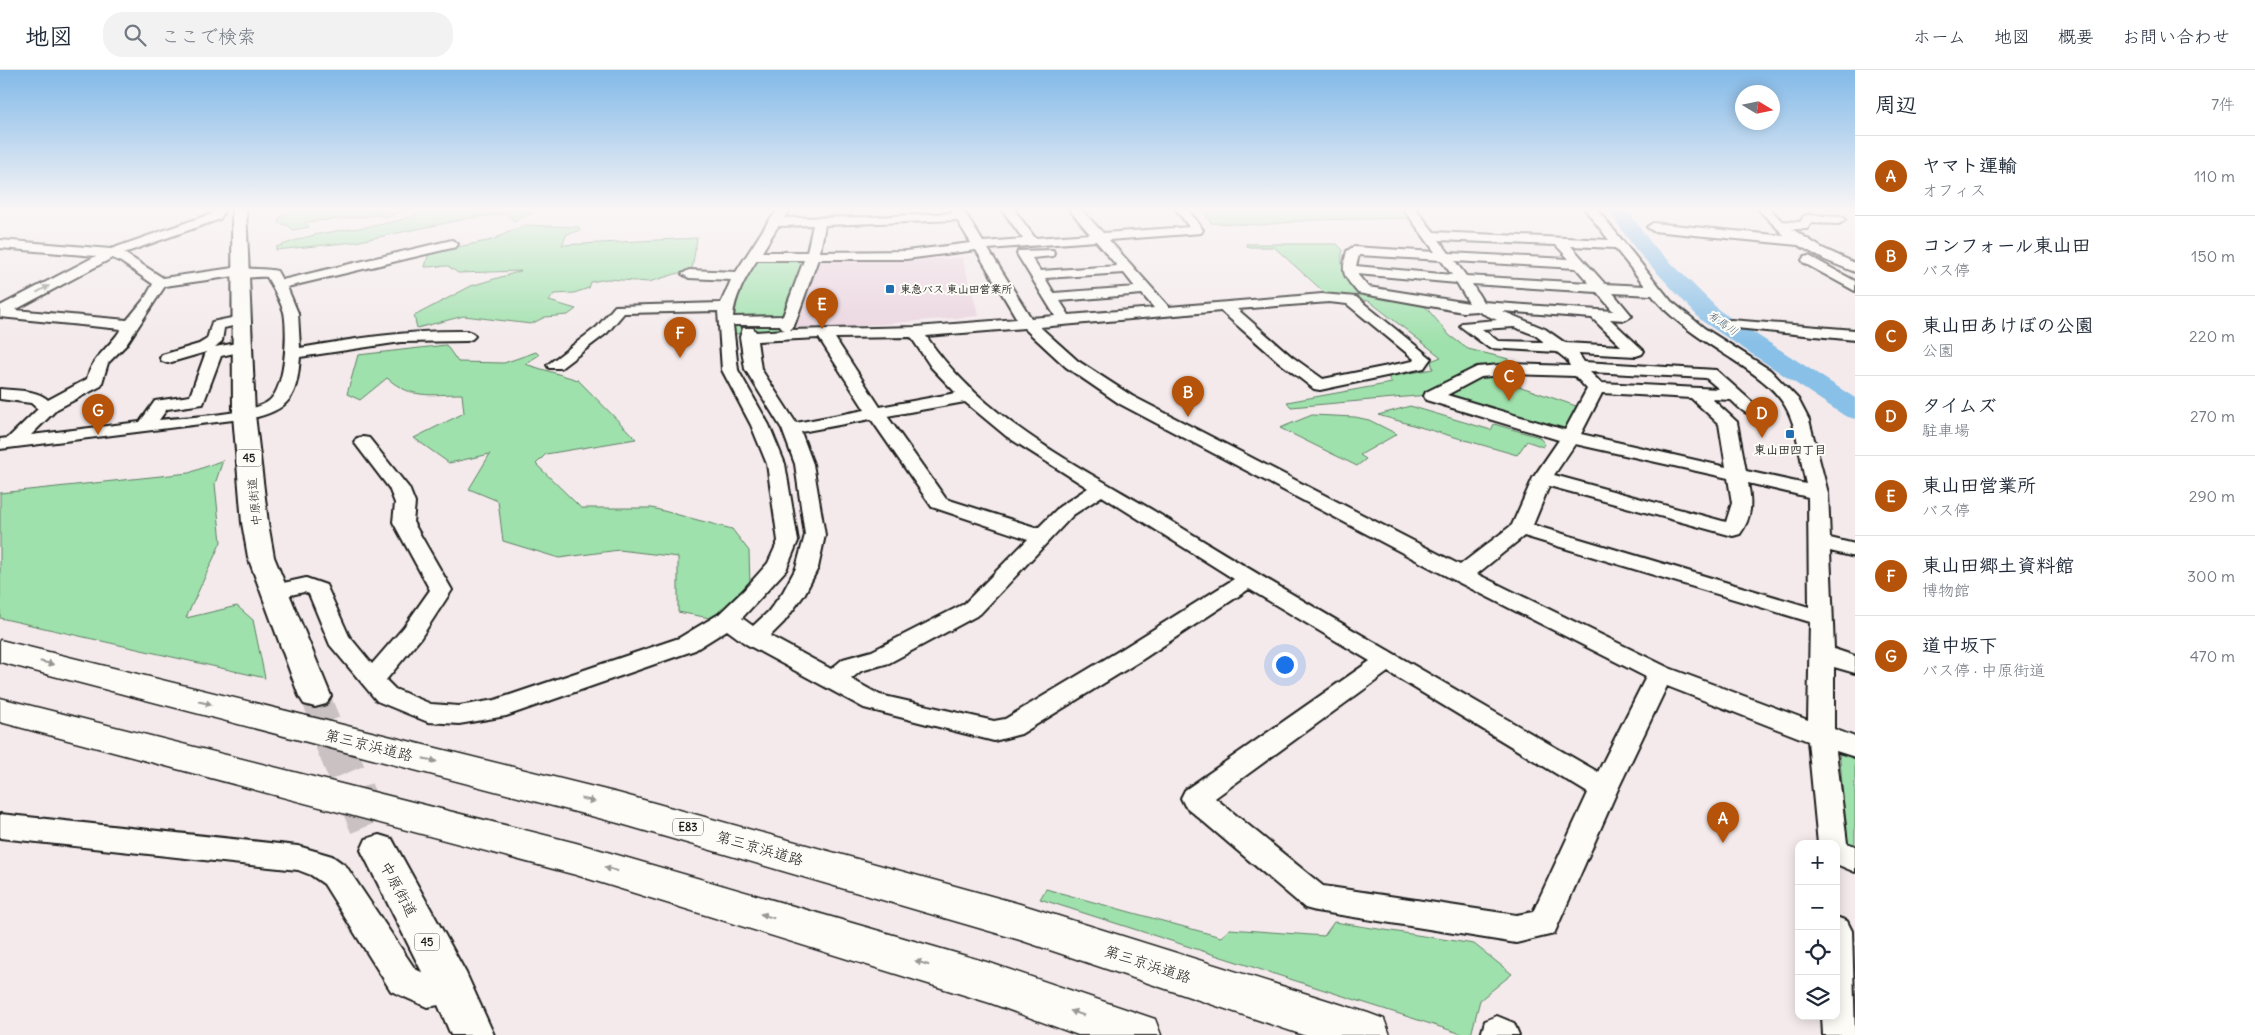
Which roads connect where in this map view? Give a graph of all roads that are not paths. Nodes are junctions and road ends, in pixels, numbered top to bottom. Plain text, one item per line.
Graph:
1 (112, 253) joint
2 (240, 253) edge
3 (414, 253) edge
4 (755, 253) edge
5 (813, 253) edge
6 (848, 253) edge
7 (895, 253) edge
8 (915, 253) edge
9 (984, 253) edge
10 (1040, 253) edge
11 (1114, 253) edge
12 (1353, 253) edge
13 (1414, 253) edge
14 (1570, 253) edge
15 (1625, 253) edge
16 (1798, 253) edge
17 (1824, 253) edge
18 (1835, 253) edge
19 (1443, 254) junction
20 (753, 256) junction
21 (812, 256) junction
22 (1855, 263) edge
23 (1580, 264) junction
24 (1855, 268) edge
25 (1128, 269) junction
26 (1349, 269) junction
27 (240, 272) junction
28 (689, 274) dead end
29 (1036, 275) junction
30 (740, 276) junction
31 (1461, 278) junction
32 (160, 283) junction
33 (279, 285) junction
34 (1855, 287) edge
35 (1602, 288) junction
36 (1146, 290) junction
37 (1655, 291) junction
38 (1051, 296) junction
39 (1224, 306) junction
40 (1479, 307) junction
41 (1165, 312) junction
42 (0, 313) edge
43 (725, 314) junction
44 (1596, 314) junction
45 (1064, 319) junction
46 (241, 320) junction
47 (1026, 322) junction
48 (1517, 323) junction
49 (1731, 324) dead end
50 (131, 325) junction
51 (916, 332) junction
52 (824, 333) junction
53 (1855, 335) edge
54 (467, 336) dead end
55 (242, 346) junction
56 (1563, 347) junction
57 (292, 354) junction
58 (168, 358) dead end
59 (555, 365) dead end
60 (1579, 369) junction
61 (1596, 388) junction
62 (0, 394) edge
63 (1697, 394) junction
64 (1736, 395) junction
65 (968, 396) junction
66 (51, 406) junction
67 (1752, 410) dead end
68 (875, 412) junction
69 (244, 415) junction
70 (146, 426) junction
71 (791, 429) junction
72 (1570, 437) junction
73 (363, 442) dead end
74 (7, 443) edge
75 (1738, 474) junction
76 (1543, 478) junction
77 (1101, 488) junction
78 (1818, 493) junction
79 (1521, 528) junction
80 (1040, 536) junction
81 (1818, 541) junction
82 (1855, 551) edge
83 (1462, 575) junction
84 (1249, 579) junction
85 (273, 592) junction
86 (1821, 618) junction
87 (728, 619) junction
88 (754, 638) junction
89 (0, 651) edge
90 (1822, 654) junction
91 (1388, 661) junction
92 (1855, 665) edge
93 (1660, 674) junction
94 (372, 680) junction
95 (833, 681) junction
96 (315, 696) tunnel mouth
97 (0, 710) edge
98 (1821, 734) junction
99 (1855, 747) edge
100 (1604, 789) junction
101 (0, 826) edge
102 (1833, 840) edge
103 (379, 850) tunnel mouth
104 (1840, 853) edge
105 (1855, 859) edge
106 (1838, 975) edge
107 (451, 987) junction
108 (474, 1035) edge
109 (1139, 1035) edge
110 (1368, 1035) edge
111 (1840, 1035) edge

1 - 32 street
42 -> 1 street
2 - 27 main road, 中原街道 / 45
3 - 33 street
4 - 20 street
5 - 21 street
6 - 21 street
7 - 8 street
9 - 47 street
10 - 29 street
11 - 25 street
12 - 26 street
13 - 19 street
14 - 23 street
15 - 37 street
16 - 34 street
17 - 24 street
18 - 22 street
19 - 23 street
19 - 31 street
20 - 21 street
20 - 30 street
21 - 43 street
23 - 35 street
25 - 29 street
25 - 36 street
26 - 31 street
26 - 40 street
27 - 32 street
27 - 33 street
27 - 46 main road, 中原街道 / 45
28 - 30 street
29 - 38 street
30 - 43 street
31 - 35 street
31 - 40 street
32 - 50 street
33 - 57 street
35 - 37 street
35 - 44 street
36 - 38 street
36 - 41 street
37 - 78 street
38 - 45 street
39 - 39 street
39 - 41 street
40 - 44 street
40 - 48 street
41 - 45 street
42 - 50 street
43 - 59 street
43 - 87 street
44 - 56 street
45 - 47 street
46 - 55 main road, 中原街道 / 45
46 - 58 street
47 - 51 street
47 - 83 street
48 - 56 street
48 - 56 street
49 - 53 street
50 - 66 street
51 - 52 street
51 - 65 street
52 - 68 street
52 - 71 street
54 - 57 street
55 - 69 main road, 中原街道 / 45
55 - 70 street
56 - 60 street
57 - 69 street
60 - 61 street
60 - 64 street
60 - 72 street
61 - 63 street
61 - 72 street
62 - 66 street
63 - 64 street
63 - 75 street
64 - 67 street
65 - 68 street
65 - 77 street
66 - 74 street
68 - 71 street
68 - 80 street
69 - 70 street
69 - 85 main road, 中原街道 / 45
70 - 74 street
71 - 88 street
72 - 75 street
72 - 76 street
73 - 94 street
75 - 76 street
75 - 78 street
76 - 79 street
77 - 80 street
77 - 84 street
78 - 81 street
79 - 83 street
79 - 86 street
80 - 95 street
81 - 82 street
81 - 86 street
83 - 93 street
84 - 91 street
84 - 95 street
85 - 94 street
85 - 96 main road, 中原街道 / 45
86 - 90 street
87 - 88 street
87 - 94 street
88 - 95 street
89 -> 110 highway, 第三京浜道路 / E83
90 - 92 street
90 - 98 street
91 - 100 street
91 - 100 street
93 - 98 street
93 - 100 street
109 -> 97 highway
98 - 99 street
98 - 102 street
101 - 107 street
103 - 107 main road, 中原街道 / 45
104 - 105 street
106 - 111 street
107 - 108 main road, 中原街道 / 45

